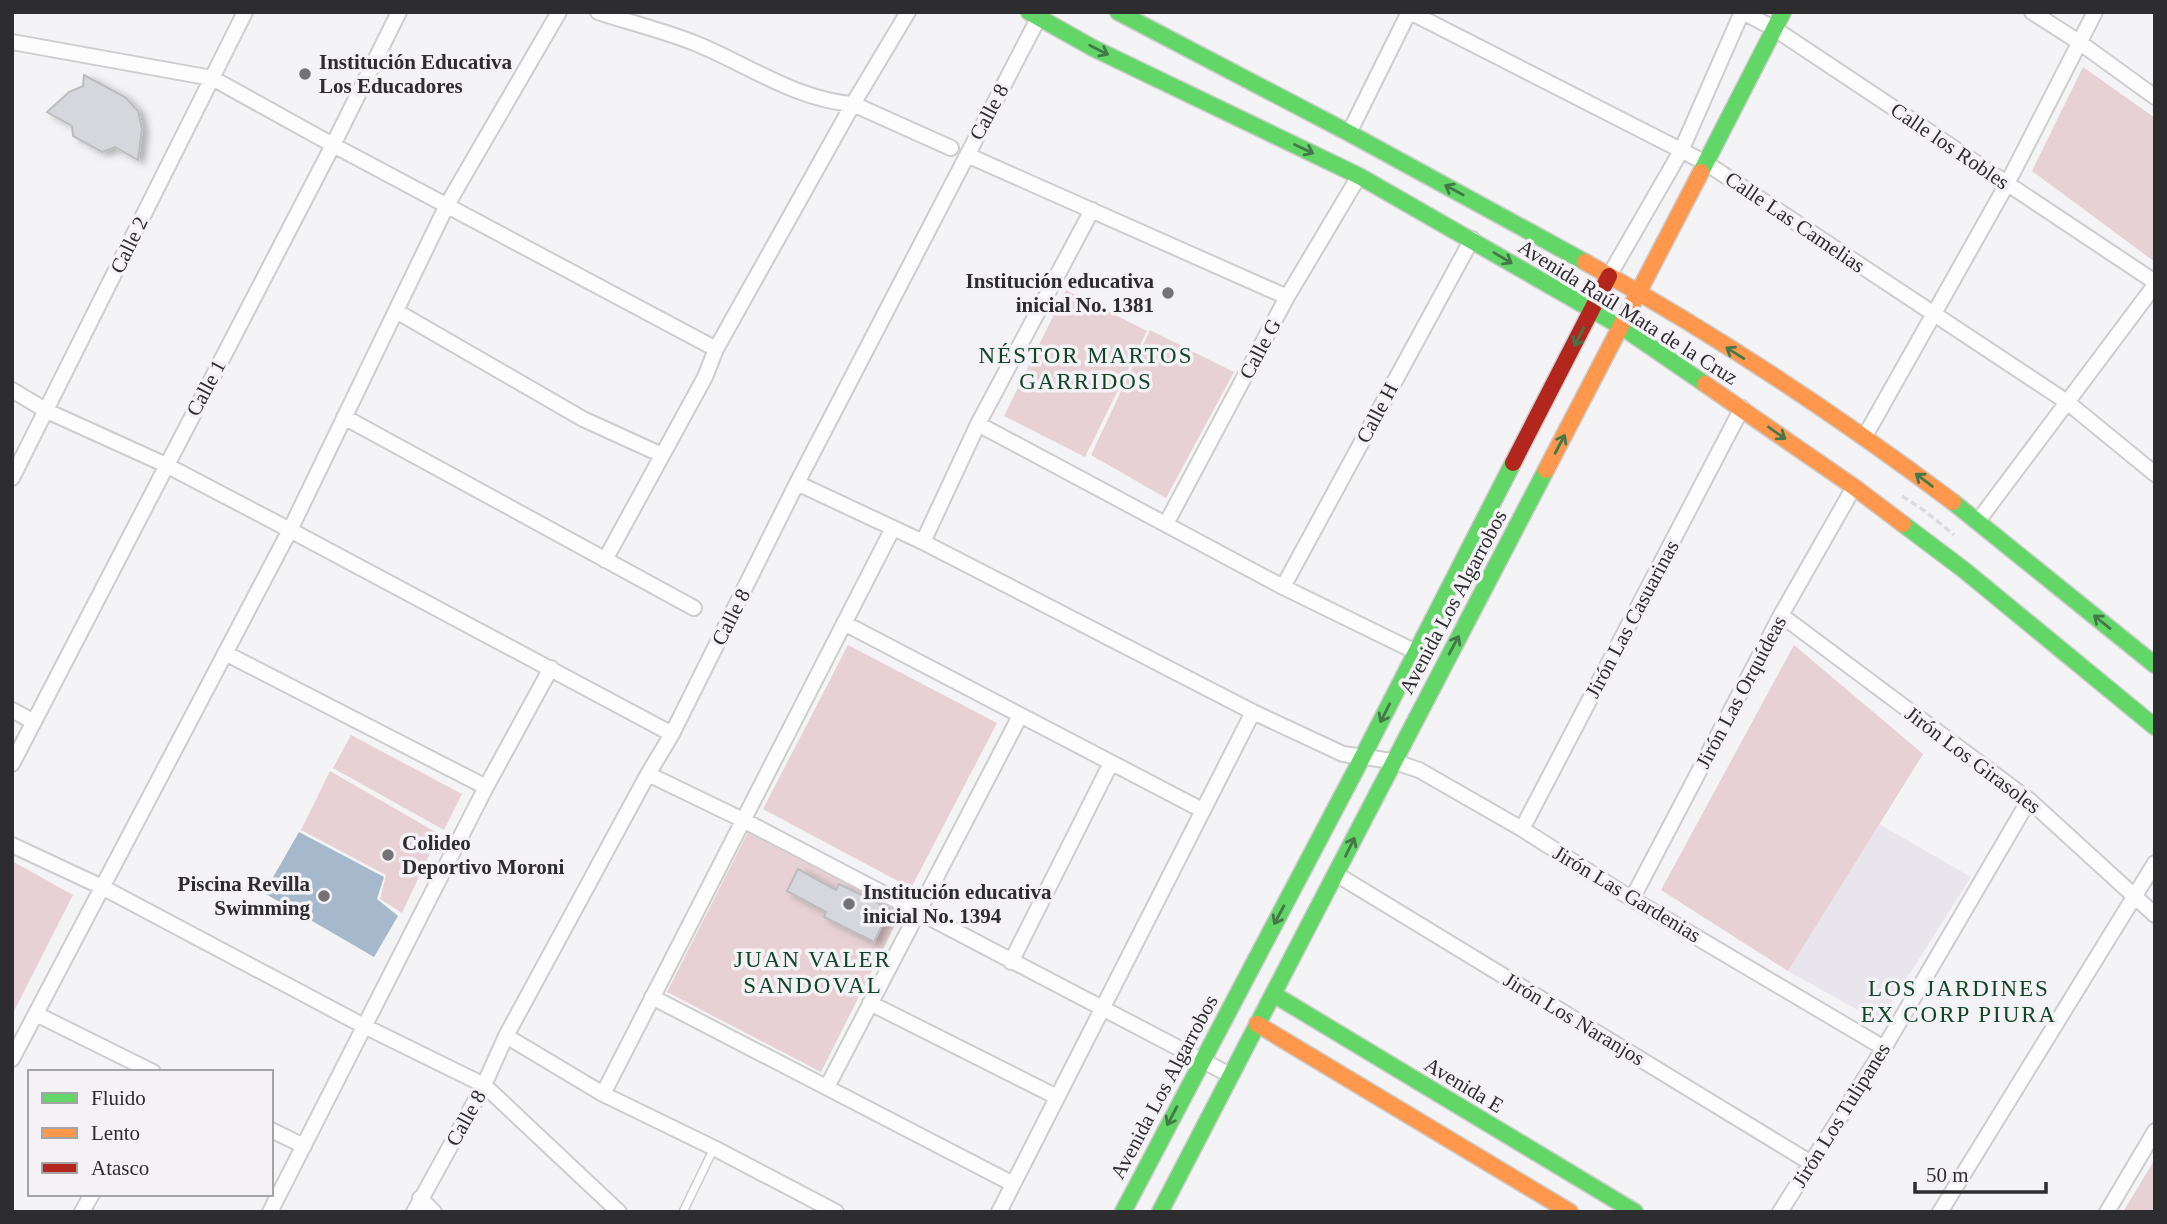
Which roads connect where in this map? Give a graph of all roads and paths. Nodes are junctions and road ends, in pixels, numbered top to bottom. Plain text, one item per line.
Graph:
1 (245, 12) edge
2 (399, 12) edge
3 (559, 12) edge
4 (598, 12) edge
5 (908, 12) edge
6 (1118, 12) edge
7 (1410, 12) edge
8 (1742, 12) edge
9 (1783, 12) edge
10 (2032, 12) edge
11 (2095, 12) edge
12 (1034, 14) edge
13 (1775, 29) junction
14 (12, 42) edge
15 (2079, 42) junction
16 (212, 78) junction
17 (2155, 97) edge
18 (853, 104) junction
19 (1349, 133) junction
20 (333, 145) junction
21 (950, 148) dead end
22 (1681, 151) junction
23 (967, 155) junction
24 (1706, 163) junction
25 (1359, 176) junction
26 (2007, 184) junction
27 (447, 205) junction
28 (1092, 210) junction
29 (1472, 239) junction
30 (1609, 276) junction
31 (2155, 284) edge
32 (1640, 293) junction
33 (1287, 298) junction
34 (396, 311) junction
35 (1592, 311) junction
36 (1933, 314) junction
37 (1622, 327) junction
38 (716, 349) junction
39 (12, 390) edge
40 (2067, 402) junction
41 (1742, 408) junction
42 (47, 411) junction
43 (344, 417) junction
44 (978, 424) junction
45 (1865, 436) junction
46 (662, 455) junction
47 (166, 466) junction
48 (2155, 474) edge
49 (12, 478) edge
50 (797, 484) junction
51 (1854, 487) junction
52 (1978, 521) junction
53 (1166, 524) junction
54 (893, 528) junction
55 (289, 530) junction
56 (923, 542) junction
57 (605, 560) junction
58 (1283, 587) junction
59 (694, 608) dead end
60 (1781, 615) junction
61 (844, 623) junction
62 (1416, 652) junction
63 (225, 653) junction
64 (2155, 665) edge
65 (551, 668) junction
66 (12, 710) edge
67 (1253, 712) junction
68 (1020, 716) junction
69 (34, 722) junction
70 (2155, 727) edge
71 (672, 734) junction
72 (1363, 756) junction
73 (1392, 761) junction
74 (1111, 763) junction
75 (12, 764) edge
76 (648, 774) junction
77 (486, 787) junction
78 (2029, 800) junction
79 (1202, 810) junction
80 (743, 820) junction
81 (1522, 829) junction
82 (12, 845) edge
83 (2155, 863) edge
84 (1336, 874) junction
85 (102, 887) junction
86 (2134, 895) junction
87 (1632, 898) junction
88 (918, 911) junction
89 (2155, 915) edge
90 (1010, 962) junction
91 (1272, 994) junction
92 (652, 997) junction
93 (870, 1003) junction
94 (1101, 1008) junction
95 (36, 1014) junction
96 (1257, 1024) junction
97 (365, 1026) junction
98 (506, 1037) junction
99 (1884, 1048) junction
100 (12, 1059) edge
101 (1202, 1059) junction
102 (149, 1070) edge
103 (1230, 1075) junction
104 (484, 1085) junction
105 (827, 1087) junction
106 (603, 1094) junction
107 (1057, 1097) junction
108 (273, 1131) edge
109 (2155, 1131) edge
110 (304, 1146) junction
111 (714, 1148) junction
112 (1811, 1163) junction
113 (1013, 1184) junction
114 (91, 1196) edge
115 (417, 1205) edge
116 (818, 1208) edge
117 (82, 1212) edge
118 (270, 1212) edge
119 (434, 1212) edge
120 (619, 1212) edge
121 (683, 1212) edge
122 (836, 1212) edge
123 (999, 1212) edge
124 (1123, 1212) edge
125 (1160, 1212) edge
126 (1570, 1212) edge
127 (1635, 1212) edge
128 (1780, 1212) edge
129 (1940, 1212) edge
130 (2107, 1212) edge

1 - 16 street, Calle 2
2 - 20 street, Calle 1
3 - 27 street
4 - 18 street
5 - 18 street
6 - 19 street, Avenida Raúl Mata de la Cruz
7 - 19 street
7 - 22 street, Calle Las Camelias
8 - 13 street, Calle los Robles
8 - 22 street, Avenida Los Algarrobos
9 - 13 street, Avenida Los Algarrobos
10 - 15 street
11 - 15 street
12 - 23 street, Calle 8
12 -> 25 street, Avenida Raúl Mata de la Cruz
13 - 24 street, Avenida Los Algarrobos
13 - 26 street, Calle los Robles
14 - 16 street
15 - 17 street
15 - 26 street
16 - 20 street
16 - 42 street, Calle 2
18 - 21 street
18 - 38 street
30 -> 19 street, Avenida Raúl Mata de la Cruz
20 - 27 street
20 - 47 street, Calle 1
22 - 24 street, Calle Las Camelias
22 - 30 street, Avenida Los Algarrobos
23 - 28 street
23 - 50 street, Calle 8
24 - 32 street, Avenida Los Algarrobos
24 - 36 street, Calle Las Camelias
25 - 29 street, Avenida Raúl Mata de la Cruz
25 - 33 street, Calle G
26 - 31 street, Calle los Robles
26 - 36 street
27 - 34 street
27 - 38 street
28 - 33 street
28 - 44 street
29 -> 35 street, Avenida Raúl Mata de la Cruz
29 - 58 street, Calle H
30 - 32 street, Avenida Raúl Mata de la Cruz
30 - 35 street, Avenida Los Algarrobos
31 - 40 street
32 - 37 street, Avenida Los Algarrobos
45 -> 32 street, Avenida Raúl Mata de la Cruz
33 - 53 street, Calle G
34 - 43 street
34 - 46 street
35 - 37 street, Avenida Raúl Mata de la Cruz
35 -> 62 street, Avenida Los Algarrobos
36 - 40 street, Calle Las Camelias
36 - 45 street
37 - 41 street, Avenida Raúl Mata de la Cruz
73 -> 37 street, Avenida Los Algarrobos
38 - 46 street
39 - 42 street
40 - 48 street, Calle Las Camelias
40 - 52 street
41 -> 51 street, Avenida Raúl Mata de la Cruz
41 - 81 street, Jirón Las Casuarinas
42 - 47 street
42 - 49 street, Calle 2
43 - 55 street
43 - 57 street
44 - 53 street
44 - 56 street
52 -> 45 street, Avenida Raúl Mata de la Cruz
46 - 57 street
47 - 55 street
47 - 69 street, Calle 1
50 - 54 street, Jirón Las Gardenias
50 - 71 street, Calle 8
51 - 60 street, Jirón Las Orquídeas
51 - 70 street, Avenida Raúl Mata de la Cruz
64 -> 52 street, Avenida Raúl Mata de la Cruz
53 - 58 street
54 - 56 street, Jirón Las Gardenias
54 - 61 street
55 - 63 street
55 - 65 street
56 - 67 street, Jirón Las Gardenias
57 - 59 street
58 - 62 street
60 - 78 street, Jirón Los Girasoles
60 - 87 street, Jirón Las Orquídeas
61 - 68 street
61 - 80 street
62 -> 72 street, Avenida Los Algarrobos
63 - 77 street
63 - 85 street
65 - 71 street
65 - 77 street
66 - 69 street
67 - 72 street, Jirón Las Gardenias
67 - 79 street
68 - 74 street
68 - 88 street
69 - 75 street, Calle 1
71 - 76 street, Calle 8
72 - 73 street, Jirón Las Gardenias
72 -> 101 street, Avenida Los Algarrobos
73 - 81 street, Jirón Las Gardenias
84 -> 73 street, Avenida Los Algarrobos
74 - 79 street
74 - 90 street
76 - 80 street
76 - 98 street, Calle 8
77 - 97 street
78 - 86 street, Jirón Los Girasoles
78 - 99 street, Jirón Los Tulipanes
79 - 94 street
80 - 88 street
80 - 92 street
81 - 87 street, Jirón Las Gardenias
82 - 85 street
83 - 86 street
84 - 91 street, Avenida Los Algarrobos
84 - 112 street, Jirón Los Naranjos
85 - 95 street
85 - 97 street
86 - 89 street, Jirón Los Girasoles
86 - 129 street
87 - 99 street, Jirón Las Gardenias
88 - 90 street
88 - 93 street
90 - 94 street
91 - 96 street, Avenida Los Algarrobos
91 - 127 street, Avenida E
92 - 105 street
92 - 106 street
93 - 105 street
93 - 107 street
94 - 101 street
94 - 107 street
95 - 100 street
95 - 102 street
96 - 103 street, Avenida Los Algarrobos
96 - 126 street
97 - 104 street
97 - 110 street
98 - 104 street, Calle 8
98 - 106 street
99 - 112 street, Jirón Los Tulipanes
101 - 103 street
101 -> 124 street, Avenida Los Algarrobos
103 - 125 street, Avenida Los Algarrobos
104 - 115 street, Calle 8
104 - 120 street
105 - 113 street
106 - 111 street
107 - 113 street
108 - 110 street
109 - 130 street
110 - 118 street
111 - 116 street
111 - 121 lane
112 - 128 street, Jirón Los Tulipanes
113 - 123 street
114 - 117 street
115 - 119 street
116 - 122 street

